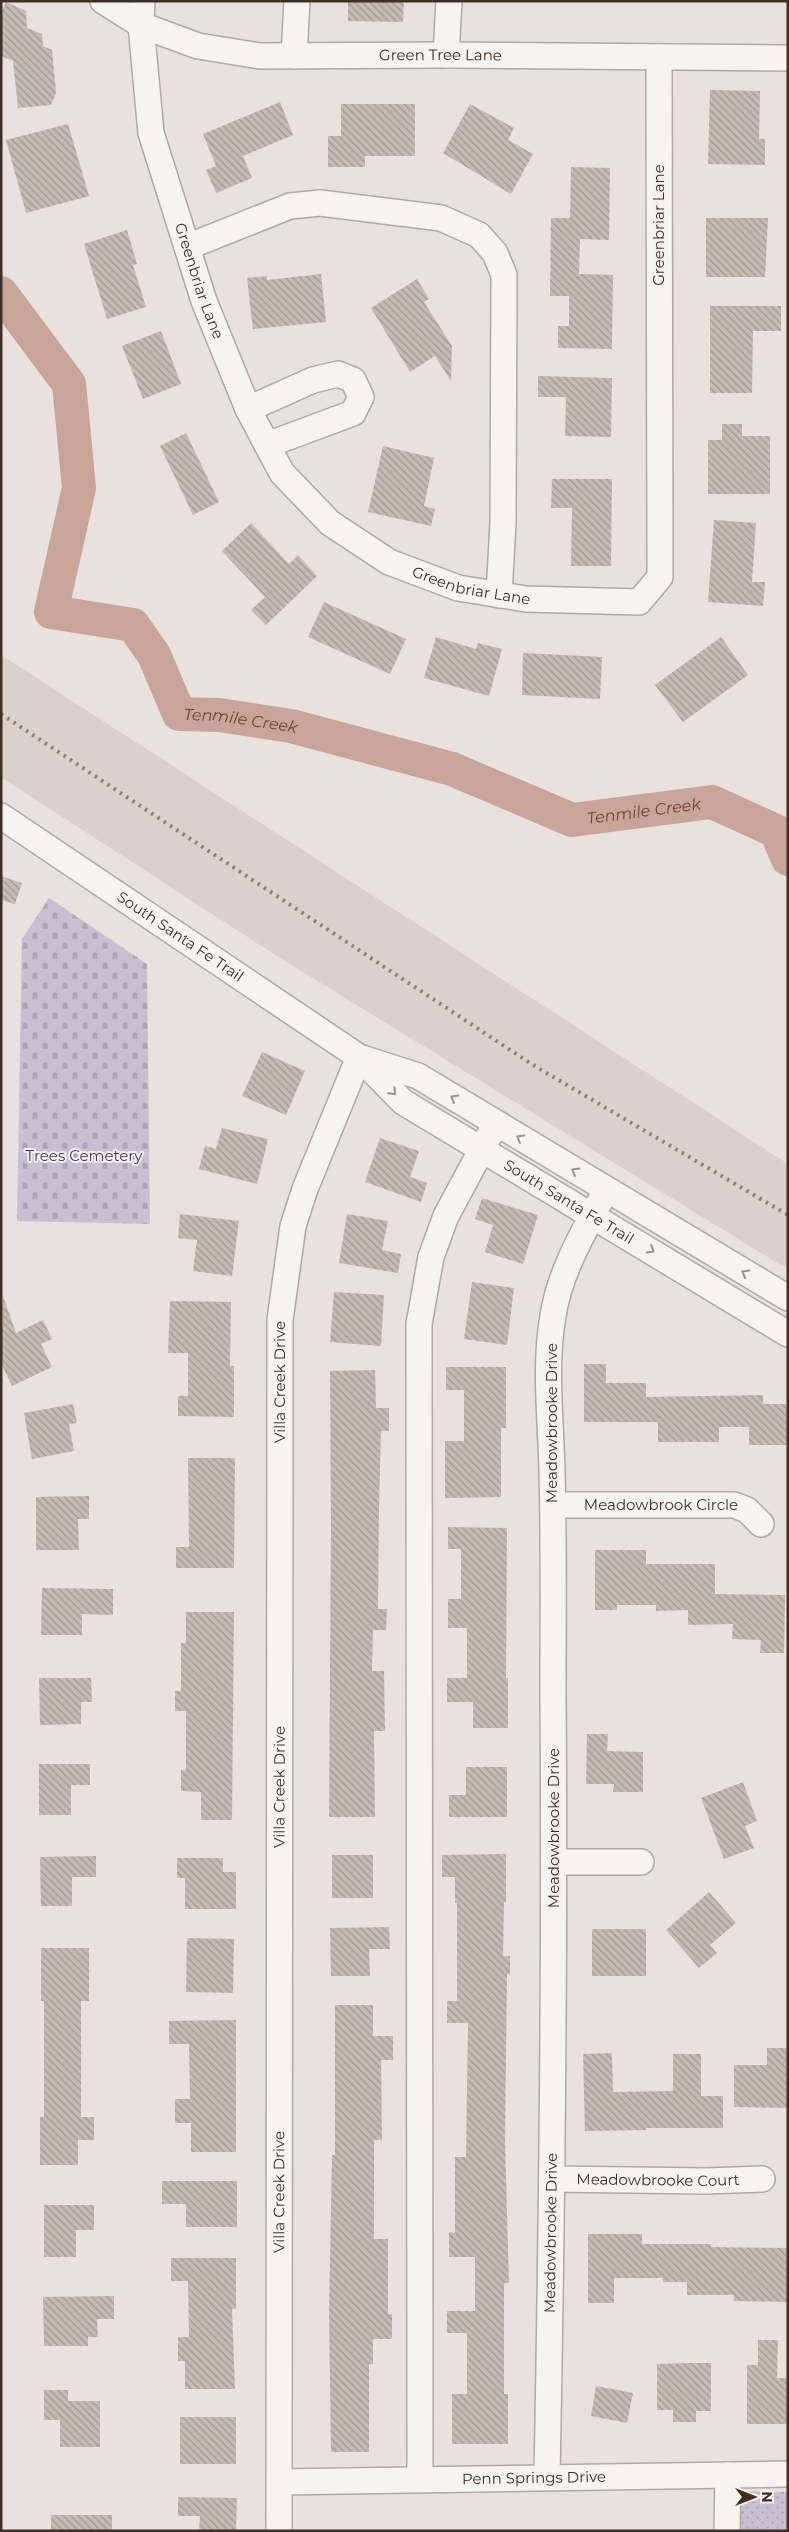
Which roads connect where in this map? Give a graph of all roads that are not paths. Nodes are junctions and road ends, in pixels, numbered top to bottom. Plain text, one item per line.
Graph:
1 (103, 1) edge
2 (298, 1) edge
3 (449, 1) edge
4 (141, 13) edge
5 (446, 55) junction
6 (294, 56) junction
7 (658, 57) junction
8 (788, 58) edge
9 (187, 246) junction
10 (248, 409) junction
11 (267, 445) junction
12 (499, 595) junction
13 (1, 816) edge
14 (359, 1057) junction
15 (496, 1123) junction
16 (482, 1149) junction
17 (606, 1190) junction
18 (593, 1215) junction
19 (788, 1298) edge
20 (788, 1334) edge
21 (553, 1505) junction
22 (761, 1524) dead end
23 (554, 1862) junction
24 (641, 1862) dead end
25 (553, 2179) junction
26 (762, 2179) dead end
27 (788, 2474) edge
28 (728, 2475) junction
29 (547, 2477) junction
30 (420, 2479) junction
31 (280, 2482) junction
32 (279, 2531) edge
33 (727, 2531) edge

1 - 4 street, Green Tree Lane
2 - 6 street
3 - 5 street
4 - 6 street, Green Tree Lane
4 - 9 street, Greenbriar Lane
5 - 6 street, Green Tree Lane
5 - 7 street, Green Tree Lane
7 - 8 street, Green Tree Lane
7 - 12 street, Greenbriar Lane
9 - 10 street, Greenbriar Lane
9 - 12 street
10 - 11 street, Greenbriar Lane
10 - 11 street
11 - 12 street, Greenbriar Lane
13 - 14 street, South Santa Fe Trail
15 -> 14 street, South Santa Fe Trail
14 -> 16 street, South Santa Fe Trail
14 - 31 street, Villa Creek Drive
15 - 16 street
17 -> 15 street, South Santa Fe Trail
16 - 18 street, South Santa Fe Trail
16 - 30 street
17 - 18 street, Meadowbrooke Drive
19 -> 17 street, South Santa Fe Trail
18 -> 20 street, South Santa Fe Trail
18 - 21 street, Meadowbrooke Drive
21 - 22 street, Meadowbrook Circle
21 - 23 street, Meadowbrooke Drive
23 - 24 street
23 - 25 street, Meadowbrooke Drive
25 - 26 street, Meadowbrooke Court
25 - 29 street, Meadowbrooke Drive
27 - 28 street, Penn Springs Drive
28 - 29 street, Penn Springs Drive
28 - 33 street
29 - 30 street, Penn Springs Drive
30 - 31 street, Penn Springs Drive
31 - 32 street, Villa Creek Drive

